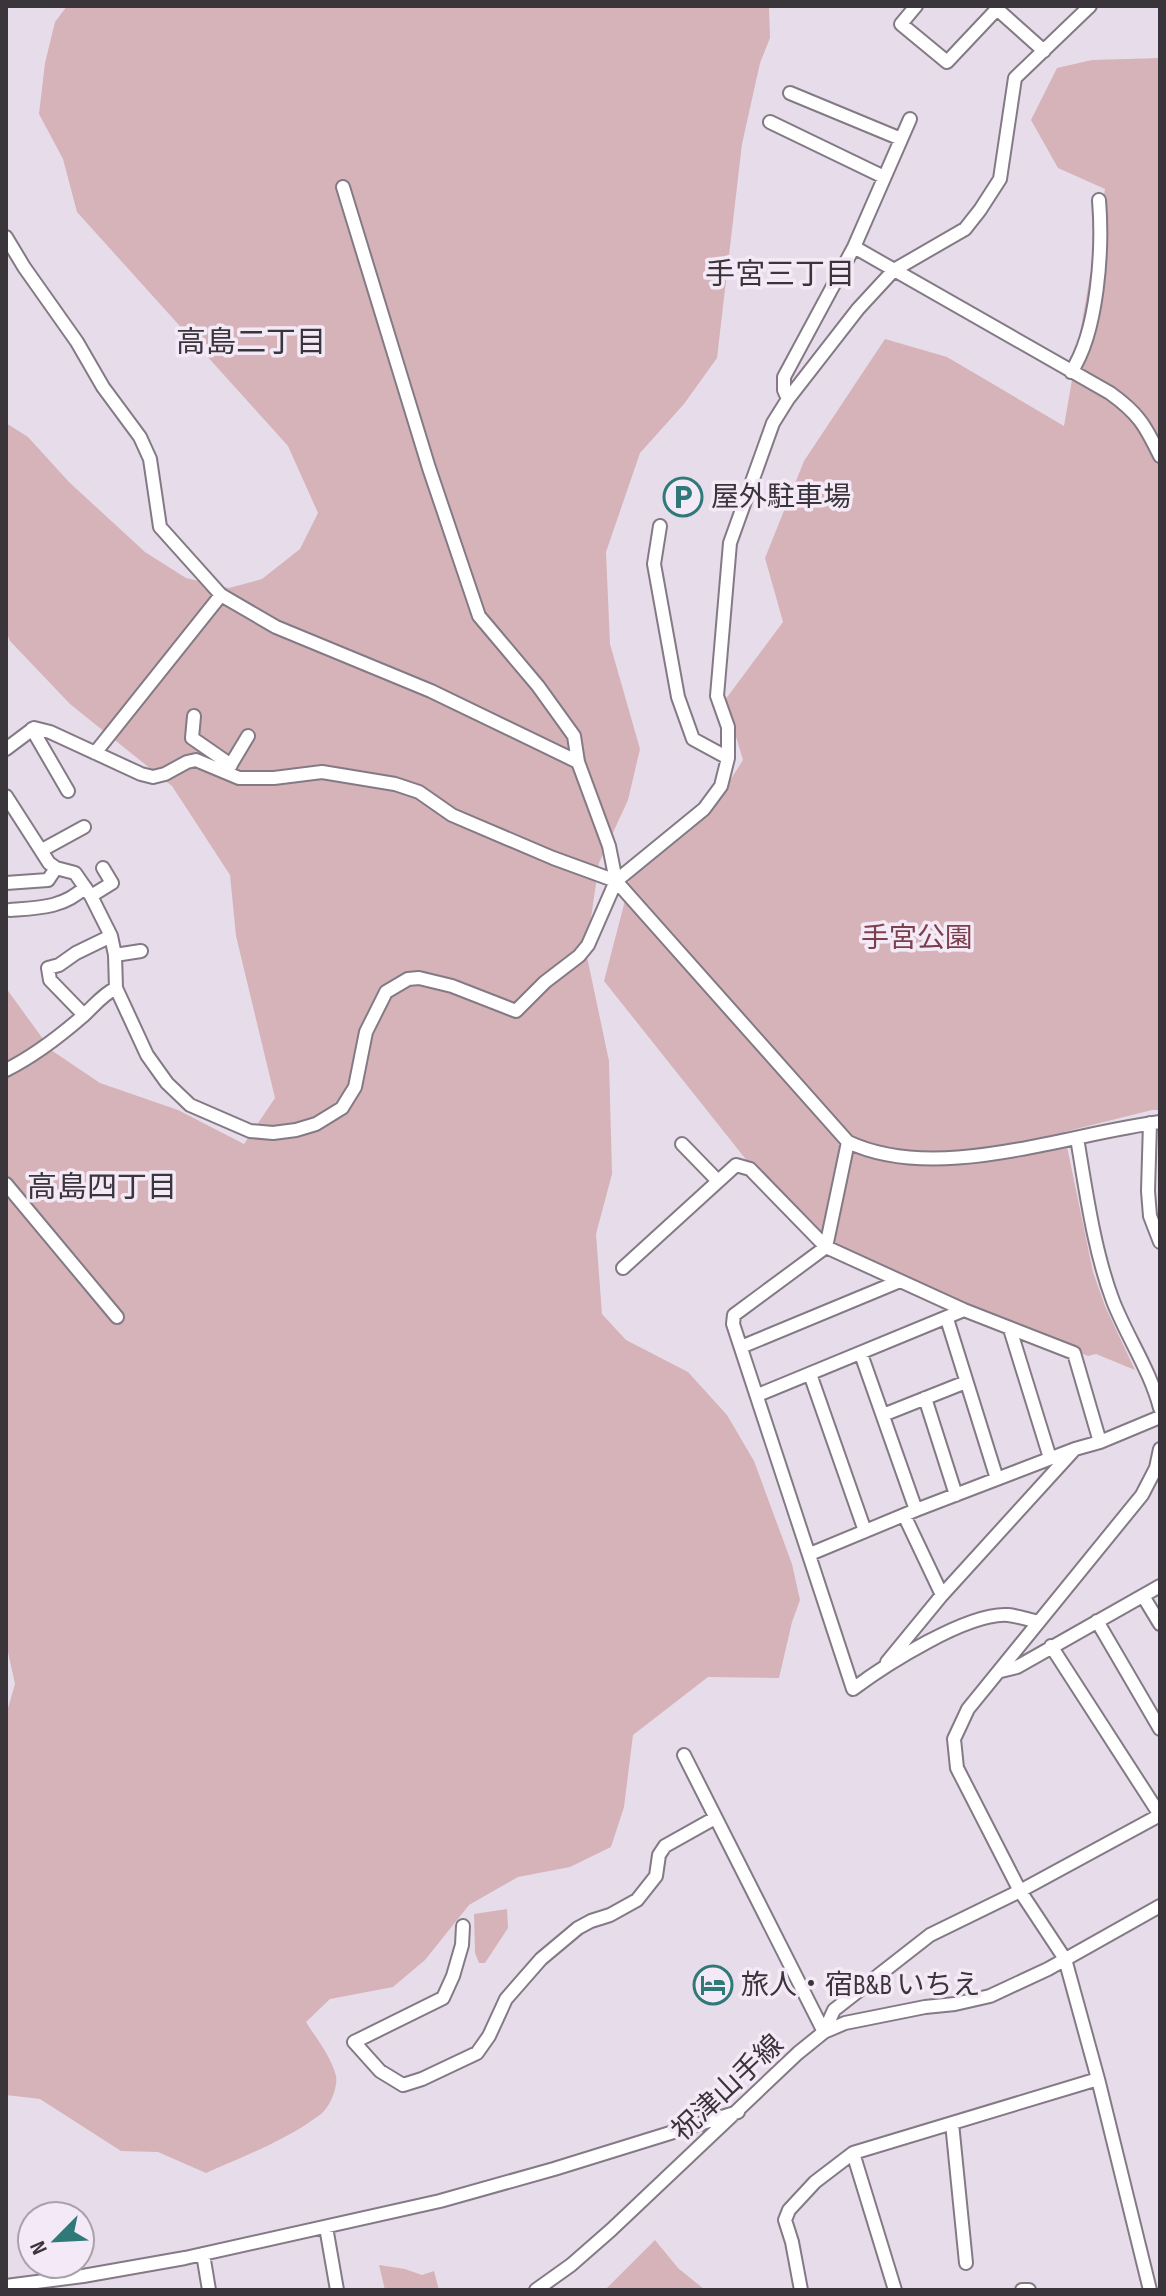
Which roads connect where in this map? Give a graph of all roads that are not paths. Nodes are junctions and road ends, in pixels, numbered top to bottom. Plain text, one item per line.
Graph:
1 (916, 6) edge
2 (1090, 6) edge
3 (1044, 51) junction
4 (790, 93) dead end
5 (910, 119) dead end
6 (770, 122) dead end
7 (901, 139) junction
8 (884, 177) junction
9 (343, 187) dead end
10 (1099, 200) dead end
11 (6, 237) edge
12 (854, 247) junction
13 (894, 270) junction
14 (1071, 372) junction
15 (788, 399) junction
16 (1160, 456) edge
17 (660, 526) dead end
18 (221, 595) junction
19 (194, 716) dead end
20 (32, 729) junction
21 (248, 736) dead end
22 (6, 749) edge
23 (95, 753) junction
24 (728, 758) junction
25 (578, 762) junction
26 (228, 770) junction
27 (68, 791) dead end
28 (6, 796) edge
29 (22, 820) junction
30 (6, 823) edge
31 (84, 827) dead end
32 (42, 850) junction
33 (56, 868) junction
34 (103, 868) dead end
35 (616, 881) junction
36 (6, 883) edge
37 (88, 891) junction
38 (10, 910) dead end
39 (111, 936) junction
40 (141, 951) dead end
41 (115, 955) junction
42 (116, 988) junction
43 (84, 1015) junction
44 (6, 1070) edge
45 (1155, 1123) edge
46 (1077, 1138) junction
47 (848, 1142) junction
48 (682, 1144) dead end
49 (718, 1181) junction
50 (6, 1184) edge
51 (1160, 1242) edge
52 (826, 1247) junction
53 (623, 1268) dead end
54 (900, 1281) junction
55 (964, 1310) junction
56 (117, 1317) dead end
57 (947, 1319) junction
58 (1010, 1329) junction
59 (741, 1347) junction
60 (861, 1354) junction
61 (810, 1374) junction
62 (966, 1382) junction
63 (758, 1395) junction
64 (925, 1398) junction
65 (1160, 1408) edge
66 (883, 1415) junction
67 (1160, 1417) edge
68 (1100, 1442) junction
69 (1075, 1449) junction
70 (1160, 1449) edge
71 (1050, 1458) junction
72 (997, 1479) junction
73 (956, 1495) junction
74 (910, 1513) junction
75 (865, 1531) junction
76 (810, 1554) junction
77 (1160, 1586) edge
78 (942, 1595) junction
79 (1143, 1596) junction
80 (1097, 1621) junction
81 (1039, 1622) junction
82 (1160, 1624) edge
83 (1051, 1646) junction
84 (882, 1667) junction
85 (1001, 1671) junction
86 (1160, 1729) edge
87 (684, 1755) dead end
88 (1160, 1815) edge
89 (715, 1818) junction
90 (1020, 1891) junction
91 (1160, 1906) edge
92 (463, 1926) dead end
93 (1065, 1959) junction
94 (824, 2032) junction
95 (1098, 2079) junction
96 (738, 2112) junction
97 (952, 2123) junction
98 (853, 2153) junction
99 (326, 2227) junction
100 (203, 2254) junction
101 (966, 2263) dead end
102 (96, 2274) edge
103 (52, 2280) edge
104 (6, 2286) edge
105 (209, 2290) edge
106 (337, 2290) edge
107 (536, 2290) edge
108 (801, 2290) edge
109 (895, 2290) edge
110 (1022, 2290) edge
111 (1029, 2290) edge
112 (1150, 2290) edge

1 - 3 street
2 - 3 street
3 - 13 street
4 - 7 street
5 - 7 street
6 - 8 street
7 - 8 street
8 - 12 street
9 - 25 street
10 - 14 street
11 - 18 street
12 - 13 street
12 - 15 street
13 - 14 street
13 - 15 street
14 - 16 street
15 - 24 street
17 - 24 street
18 - 23 street
18 - 25 street
19 - 26 street
20 - 22 street
20 - 23 street
20 - 27 street
21 - 26 street
23 - 26 street
24 - 35 street
25 - 35 street
26 - 35 street
28 - 29 street
29 - 30 street
29 - 32 street
31 - 32 street
32 - 33 street
33 - 36 street
33 - 37 street
34 - 37 street
35 - 42 street
35 - 47 street
37 - 38 street
37 - 39 street
39 - 41 street
39 - 43 street
40 - 41 street
41 - 42 street
42 - 43 street
43 - 44 street
45 - 46 street
45 - 51 street
46 - 47 street
46 - 65 street
47 - 52 street
48 - 49 street
49 - 52 street
49 - 53 street
50 - 56 street
52 - 54 street
52 - 59 street
54 - 55 street
54 - 59 street
55 - 57 street
55 - 58 street
57 - 60 street
57 - 62 street
58 - 68 street
58 - 71 street
59 - 63 street
60 - 61 street
60 - 66 street
61 - 63 street
61 - 75 street
62 - 64 street
62 - 72 street
63 - 76 street
64 - 66 street
64 - 73 street
66 - 74 street
67 - 68 street
68 - 69 street
69 - 71 street
69 - 78 street
70 - 81 street
71 - 72 street
72 - 73 street
73 - 74 street
74 - 75 street
74 - 78 street
75 - 76 street
76 - 84 street
77 - 79 street
78 - 84 street
79 - 80 street
79 - 82 street
80 - 83 street
80 - 86 street
81 - 84 street
81 - 85 street
83 - 85 street
83 - 88 street
85 - 90 street
87 - 89 street
88 - 90 street
89 - 92 street
89 - 94 street
90 - 93 street
90 - 94 street
91 - 93 street, 祝津山手線
93 - 94 street, 祝津山手線
93 - 95 street
94 - 96 street, 祝津山手線
95 - 97 street
95 - 112 street
96 - 99 street
96 - 107 street, 祝津山手線
97 - 98 street
97 - 101 street
98 - 108 street
98 - 109 street
99 - 100 street
99 - 106 street
100 - 102 street
100 - 105 street
103 - 104 street
110 - 111 street

